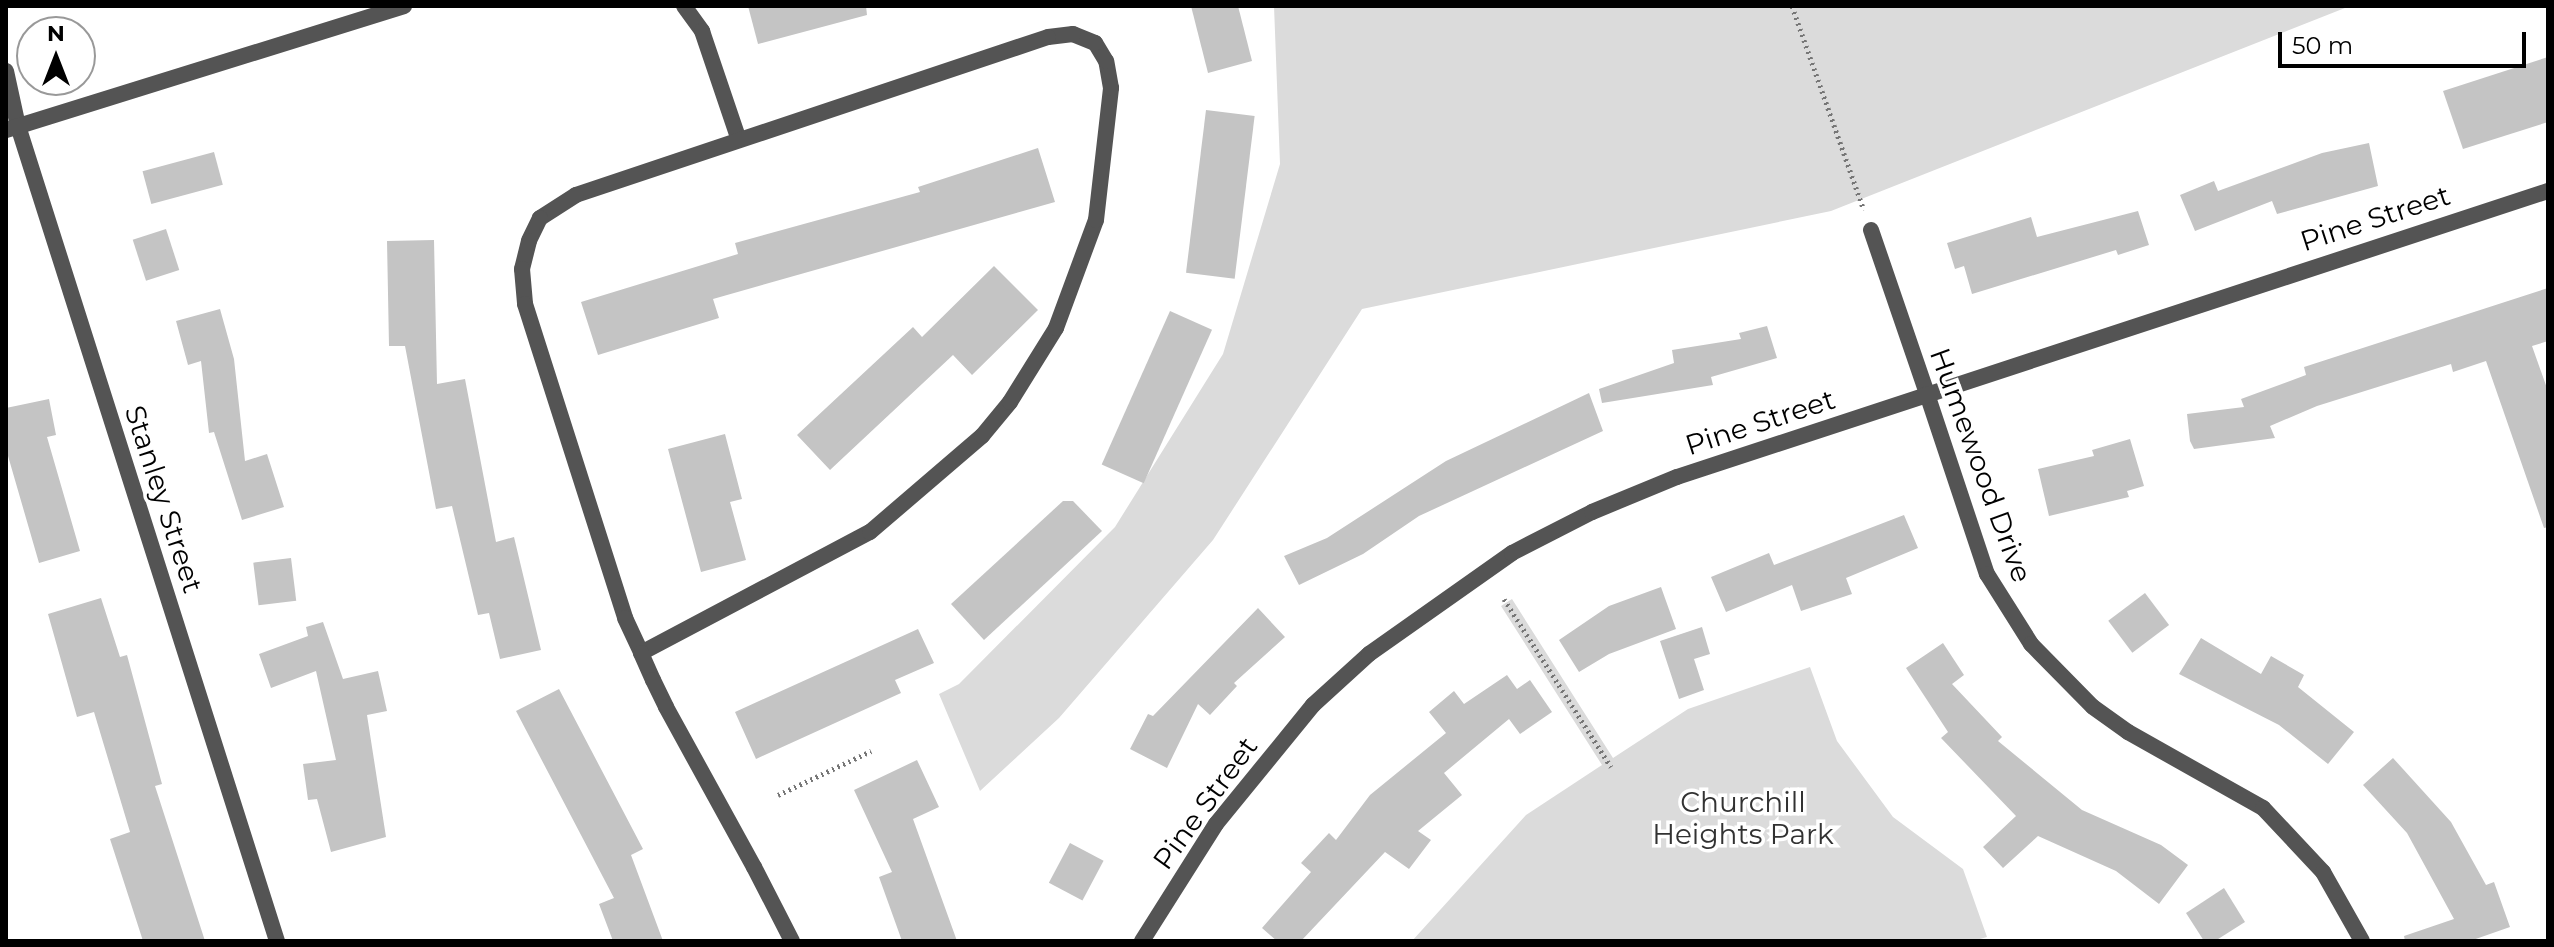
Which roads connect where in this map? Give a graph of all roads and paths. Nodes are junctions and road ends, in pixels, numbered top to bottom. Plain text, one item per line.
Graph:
1 (404, 6) edge
2 (684, 6) edge
3 (1792, 6) edge
4 (6, 71) edge
5 (12, 128) edge
6 (739, 140) junction
7 (2548, 191) edge
8 (1871, 230) joint
9 (1927, 394) junction
10 (1504, 599) dead end
11 (641, 653) junction
12 (871, 751) dead end
13 (1611, 767) dead end
14 (778, 795) dead end
15 (277, 941) edge
16 (792, 941) edge
17 (1142, 941) edge
18 (2362, 941) edge

1 - 5 street
2 - 6 street
3 - 8 path
4 - 5 street, Stanley Street
5 - 15 street, Stanley Street
6 - 11 street
6 - 11 street
7 - 9 street, Pine Street
8 - 9 street, Humewood Drive
9 - 17 street, Pine Street
9 - 18 street, Humewood Drive
10 - 13 path
11 - 16 street
12 - 14 path

